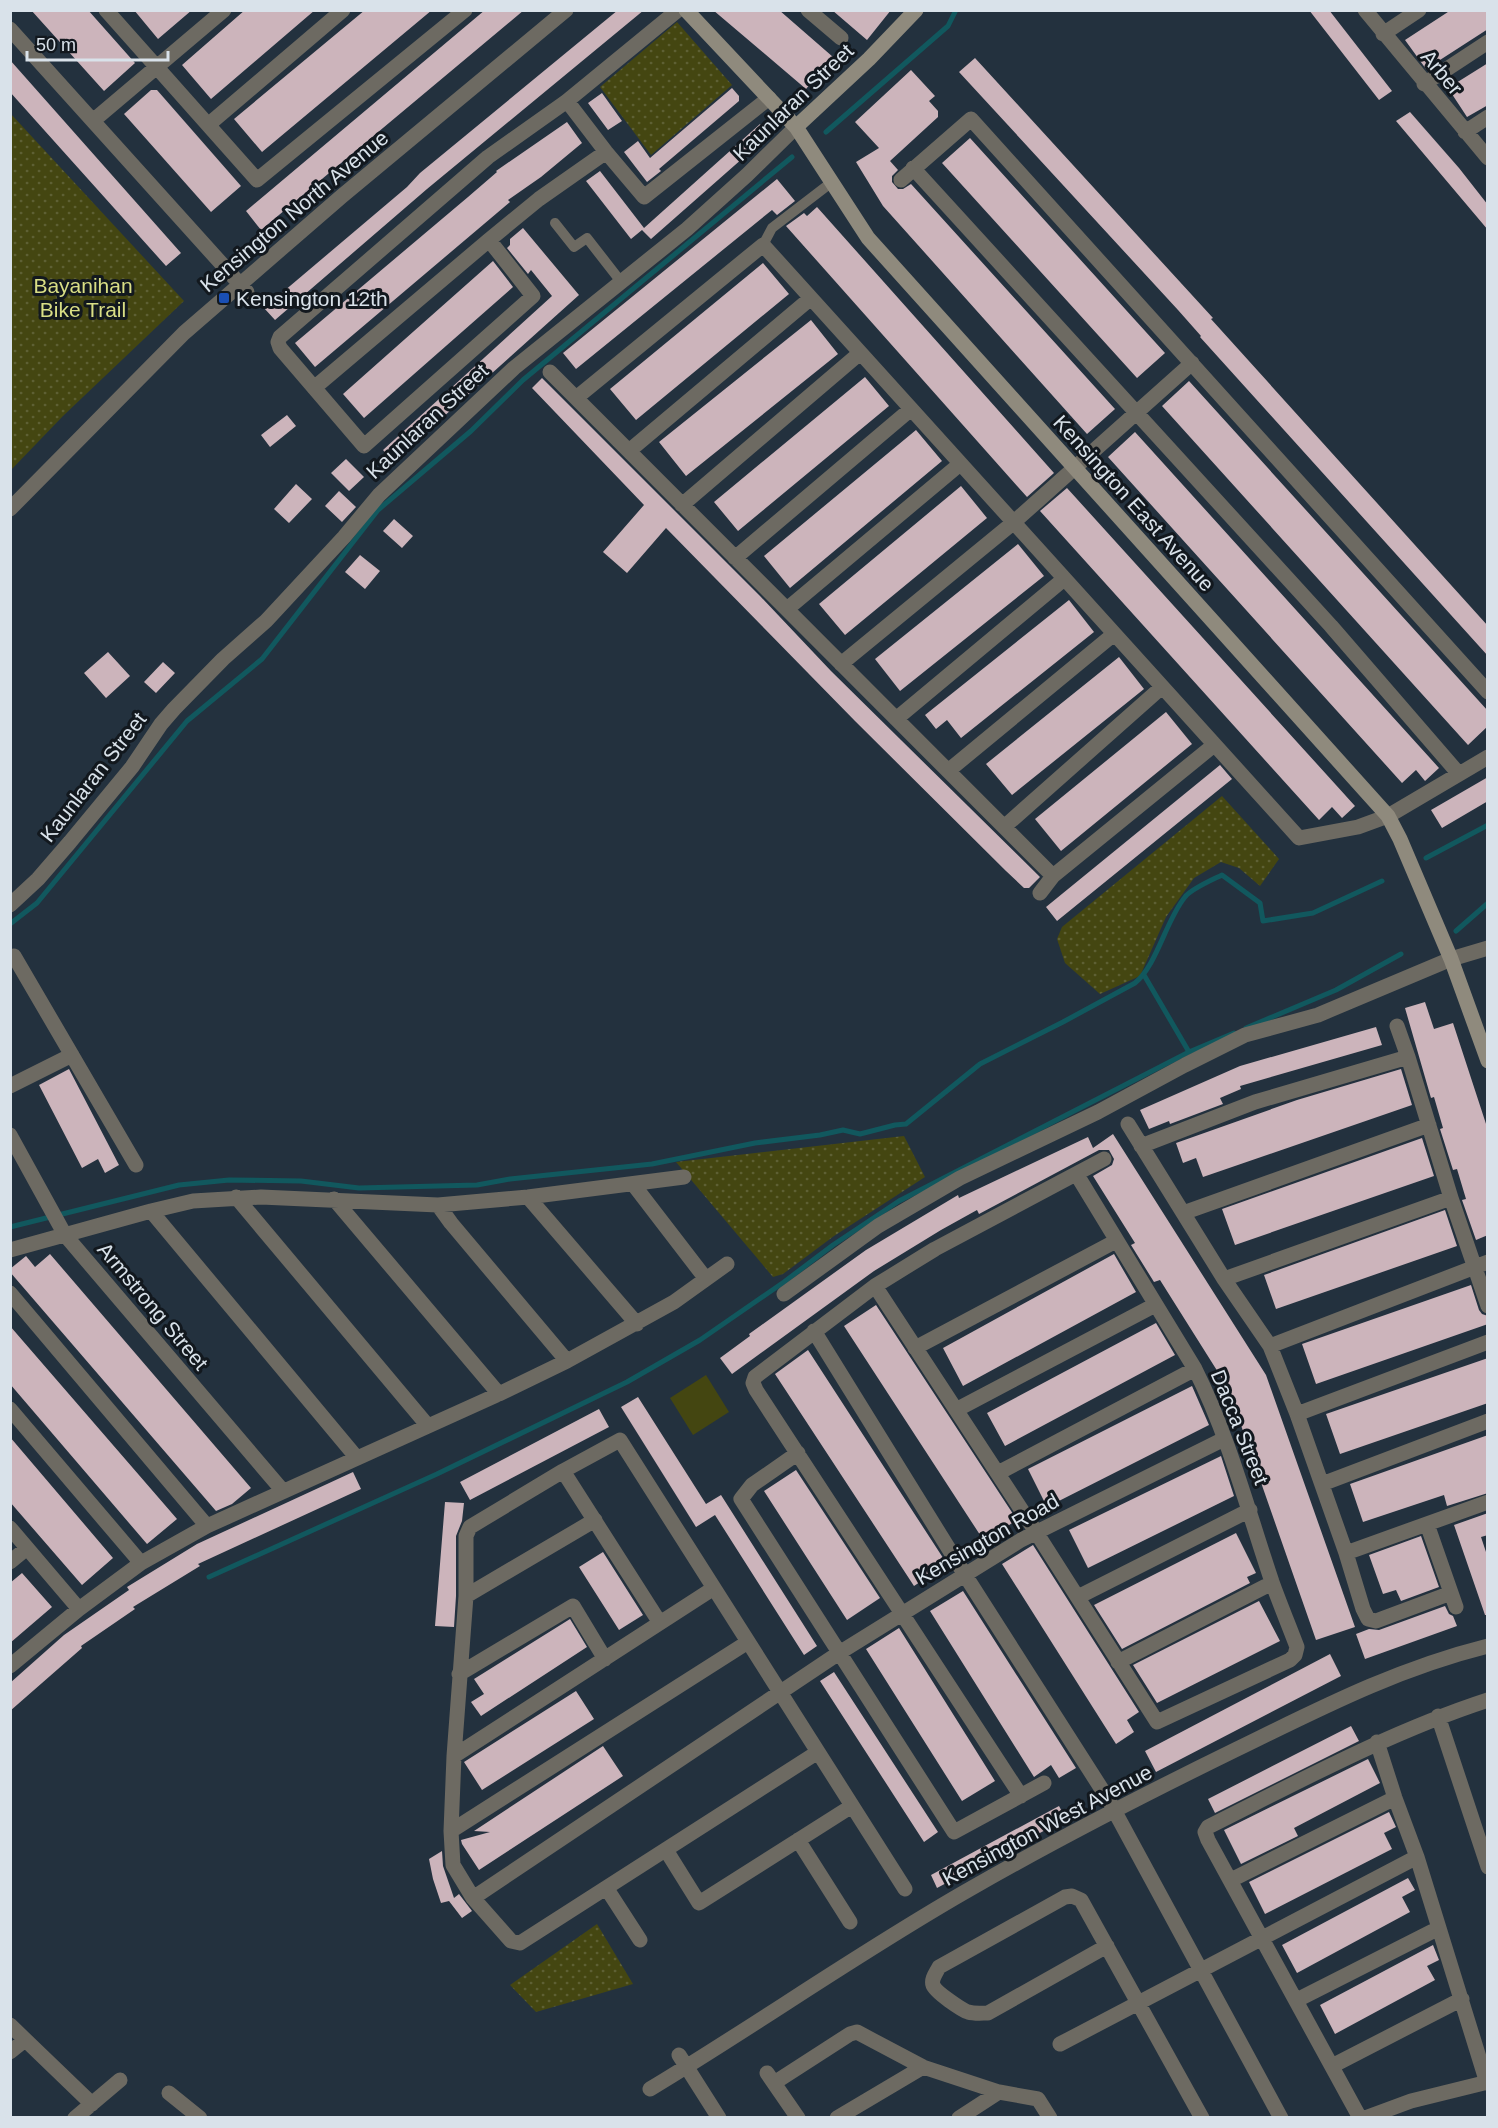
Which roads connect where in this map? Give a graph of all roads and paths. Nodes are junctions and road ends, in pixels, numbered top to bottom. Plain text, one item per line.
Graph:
1 (106, 10) edge
2 (224, 10) edge
3 (343, 10) edge
4 (465, 10) edge
5 (566, 10) edge
6 (678, 10) edge
7 (686, 10) edge
8 (808, 10) edge
9 (916, 10) edge
10 (1365, 10) edge
11 (1419, 10) edge
12 (10, 29) edge
13 (1383, 34) junction
14 (841, 38) dead end
15 (1488, 42) edge
16 (157, 67) junction
17 (1424, 84) junction
18 (769, 98) junction
19 (567, 101) junction
20 (1488, 117) edge
21 (94, 120) junction
22 (208, 124) junction
23 (800, 132) junction
24 (1465, 132) junction
25 (606, 152) junction
26 (1488, 158) edge
27 (914, 168) junction
28 (901, 180) dead end
29 (832, 182) junction
30 (555, 223) dead end
31 (489, 240) junction
32 (763, 245) junction
33 (622, 282) junction
34 (243, 288) junction
35 (811, 298) junction
36 (860, 353) junction
37 (1192, 363) junction
38 (550, 372) dead end
39 (314, 388) junction
40 (576, 398) junction
41 (911, 409) junction
42 (1136, 412) junction
43 (629, 451) junction
44 (960, 464) junction
45 (1074, 467) junction
46 (682, 505) junction
47 (10, 509) edge
48 (1014, 522) junction
49 (735, 558) junction
50 (1064, 579) junction
51 (787, 609) junction
52 (1114, 634) junction
53 (841, 664) junction
54 (1162, 687) junction
55 (1488, 692) edge
56 (896, 719) junction
57 (1214, 745) junction
58 (1488, 758) edge
59 (948, 771) junction
60 (1459, 774) junction
61 (1388, 816) junction
62 (1004, 827) junction
63 (1053, 876) junction
64 (1040, 893) dead end
65 (10, 904) edge
66 (1488, 948) edge
67 (14, 956) dead end
68 (1451, 959) junction
69 (1397, 1026) dead end
70 (72, 1054) junction
71 (1408, 1057) junction
72 (1488, 1061) edge
73 (10, 1086) edge
74 (1128, 1124) dead end
75 (1429, 1125) junction
76 (10, 1135) edge
77 (1141, 1146) junction
78 (1104, 1160) dead end
79 (136, 1165) dead end
80 (1077, 1175) junction
81 (684, 1177) dead end
82 (633, 1184) junction
83 (236, 1197) junction
84 (528, 1197) junction
85 (1451, 1198) junction
86 (334, 1199) junction
87 (438, 1205) junction
88 (151, 1210) junction
89 (1183, 1213) junction
90 (62, 1230) junction
91 (1116, 1241) junction
92 (10, 1250) edge
93 (727, 1264) dead end
94 (1481, 1264) edge
95 (706, 1279) junction
96 (1224, 1279) junction
97 (875, 1286) junction
98 (10, 1293) edge
99 (784, 1294) dead end
100 (1155, 1305) junction
101 (1488, 1306) edge
102 (637, 1324) junction
103 (814, 1331) junction
104 (1488, 1342) edge
105 (1270, 1346) junction
106 (915, 1348) junction
107 (567, 1361) junction
108 (1195, 1369) junction
109 (499, 1394) junction
110 (10, 1409) edge
111 (956, 1410) junction
112 (1297, 1414) junction
113 (1488, 1421) edge
114 (428, 1426) junction
115 (1224, 1439) junction
116 (798, 1453) junction
117 (357, 1458) junction
118 (563, 1470) junction
119 (998, 1473) junction
120 (1322, 1484) junction
121 (283, 1491) junction
122 (1488, 1502) edge
123 (1250, 1510) junction
124 (595, 1520) junction
125 (1427, 1524) junction
126 (207, 1526) junction
127 (10, 1528) edge
128 (1036, 1532) junction
129 (27, 1548) junction
130 (1346, 1553) junction
131 (10, 1562) edge
132 (141, 1563) junction
133 (965, 1575) junction
134 (1272, 1583) junction
135 (714, 1588) junction
136 (466, 1596) junction
137 (1078, 1597) junction
138 (79, 1609) junction
139 (902, 1613) junction
140 (660, 1623) junction
141 (748, 1642) junction
142 (1488, 1646) edge
143 (839, 1653) junction
144 (605, 1659) junction
145 (1118, 1662) junction
146 (10, 1666) edge
147 (459, 1674) junction
148 (780, 1693) junction
149 (1488, 1700) edge
150 (1438, 1716) junction
151 (1377, 1742) junction
152 (818, 1752) junction
153 (454, 1756) junction
154 (1044, 1783) dead end
155 (1021, 1796) junction
156 (1395, 1798) junction
157 (852, 1806) junction
158 (1115, 1811) junction
159 (451, 1831) junction
160 (798, 1840) junction
161 (666, 1850) junction
162 (1417, 1857) junction
163 (1488, 1867) edge
164 (1231, 1880) junction
165 (607, 1889) junction
166 (905, 1889) dead end
167 (473, 1898) junction
168 (850, 1922) dead end
169 (1439, 1928) junction
170 (1262, 1936) junction
171 (640, 1940) dead end
172 (1107, 1946) junction
173 (1200, 1969) junction
174 (1462, 1999) junction
175 (1297, 2000) junction
176 (1138, 2003) junction
177 (10, 2025) edge
178 (25, 2040) junction
179 (1060, 2044) dead end
180 (10, 2052) edge
181 (683, 2061) junction
182 (923, 2067) junction
183 (1332, 2067) junction
184 (120, 2080) dead end
185 (1487, 2083) edge
186 (650, 2089) dead end
187 (999, 2092) junction
188 (169, 2093) dead end
189 (92, 2104) junction
190 (200, 2117) edge
191 (75, 2118) edge
192 (719, 2118) edge
193 (798, 2118) edge
194 (837, 2118) edge
195 (959, 2118) edge
196 (1050, 2118) edge
197 (1202, 2118) edge
198 (1281, 2118) edge
199 (1360, 2118) edge
200 (1365, 2118) edge

1 - 16 street
2 - 16 street
3 - 22 street
4 - 22 street
5 - 34 street, Kensington North Avenue
6 - 19 street
7 - 18 street, Kensington East Avenue
8 - 14 street
9 - 23 street, Kaunlaran Street
10 - 13 street, Arber
11 - 13 street
12 - 21 street
13 - 17 street, Arber
15 - 17 street
16 - 21 street
16 - 22 street
17 - 24 street, Arber
18 - 23 street, Kensington East Avenue
18 - 25 street
19 - 25 street
19 - 39 street
20 - 24 street
21 - 34 street
23 - 29 street, Kensington East Avenue
23 - 33 street, Kaunlaran Street
24 - 26 street, Arber
25 - 31 street
27 - 28 street
27 - 37 street
27 - 42 street
29 - 32 lane
29 - 45 street, Kensington East Avenue
30 - 33 lane
31 - 39 street
31 - 39 street
32 - 35 street
32 - 40 street
33 - 65 street, Kaunlaran Street
34 - 47 street, Kensington North Avenue
35 - 36 street
35 - 43 street
36 - 41 street
36 - 46 street
37 - 42 street
37 - 55 street
38 - 40 street
40 - 43 street
41 - 44 street
41 - 49 street
42 - 45 street
42 - 60 street
43 - 46 street
44 - 48 street
44 - 51 street
45 - 48 street
45 - 61 street, Kensington East Avenue
46 - 49 street
48 - 50 street
48 - 53 street
49 - 51 street
50 - 52 street
50 - 56 street
51 - 53 street
52 - 54 street
52 - 59 street
53 - 56 street
54 - 57 street
54 - 62 street
56 - 59 street
57 - 61 street
57 - 63 street
58 - 60 street
59 - 62 street
60 - 61 street
61 - 68 street, Kensington East Avenue
62 - 63 street
63 - 64 street
66 - 68 street
67 - 70 street
68 - 72 street, Kensington East Avenue
68 - 99 street
69 - 71 street
70 - 73 street
70 - 79 street
71 - 75 street
71 - 77 street
74 - 77 street
75 - 85 street
75 - 89 street
76 - 90 street, Armstrong Street
77 - 89 street
78 - 80 street
80 - 91 street, Dacca Street
80 - 97 street
81 - 82 street
82 - 84 street
82 - 95 street
83 - 86 street
83 - 88 street
83 - 114 street
84 - 87 street
84 - 102 street
85 - 94 street
85 - 96 street
86 - 87 street
86 - 109 street
87 - 107 street
88 - 90 street
88 - 117 street
89 - 96 street
90 - 92 street
90 - 121 street, Armstrong Street
91 - 100 street, Dacca Street
91 - 106 street
93 - 95 street
94 - 101 street
94 - 105 street
95 - 102 street
96 - 105 street
97 - 103 street
97 - 106 street
98 - 126 street
100 - 108 street, Dacca Street
100 - 111 street
102 - 107 street
103 - 116 street
103 - 133 street
104 - 112 street
105 - 112 street
106 - 111 street
107 - 109 street
108 - 115 street, Dacca Street
108 - 119 street
109 - 114 street
110 - 132 street
111 - 119 street
112 - 120 street
113 - 120 street
114 - 117 street
115 - 123 street, Dacca Street
115 - 128 street, Kensington Road
116 - 139 street
116 - 143 street
117 - 121 street
118 - 124 street
118 - 135 street
118 - 136 street
119 - 128 street
120 - 130 street
121 - 126 street
122 - 125 street
123 - 134 street, Dacca Street
123 - 137 street
124 - 136 street
124 - 140 street
125 - 130 street
125 - 130 street
126 - 132 street
127 - 129 street
128 - 133 street, Kensington Road
128 - 137 street
129 - 131 street
129 - 138 street
132 - 138 street
133 - 139 street, Kensington Road
133 - 158 street
134 - 145 street
134 - 145 street, Dacca Street
135 - 140 street
135 - 141 street
136 - 147 street
137 - 145 street
138 - 146 street
139 - 143 street, Kensington Road
139 - 155 street
140 - 144 street
141 - 148 street
141 - 159 street
142 - 158 street, Kensington West Avenue
143 - 148 street, Kensington Road
143 - 155 street
144 - 147 street
144 - 153 street
147 - 153 street
148 - 152 street
148 - 167 street, Kensington Road
149 - 150 street
150 - 151 street
150 - 163 street
151 - 156 street
151 - 164 street
152 - 157 street
152 - 161 street
153 - 159 street
154 - 155 street
156 - 162 street
156 - 164 street
157 - 160 street
157 - 166 street
158 - 173 street
158 - 181 street, Kensington West Avenue
159 - 167 street
160 - 161 street
160 - 168 street
161 - 165 street
162 - 169 street
162 - 170 street
164 - 170 street
165 - 167 street
165 - 171 street
169 - 174 street
169 - 175 street
170 - 173 street
170 - 175 street
172 - 172 street
172 - 176 street
173 - 176 street
173 - 198 street
174 - 183 street
174 - 185 street
175 - 183 street
176 - 179 street
176 - 197 street
177 - 178 street
178 - 180 street
178 - 189 street
181 - 186 street, Kensington West Avenue
181 - 192 street
182 - 187 street
182 - 193 street
182 - 194 street
183 - 199 street
184 - 189 street
185 - 200 street
187 - 195 street
187 - 196 street
188 - 190 street
189 - 191 street

